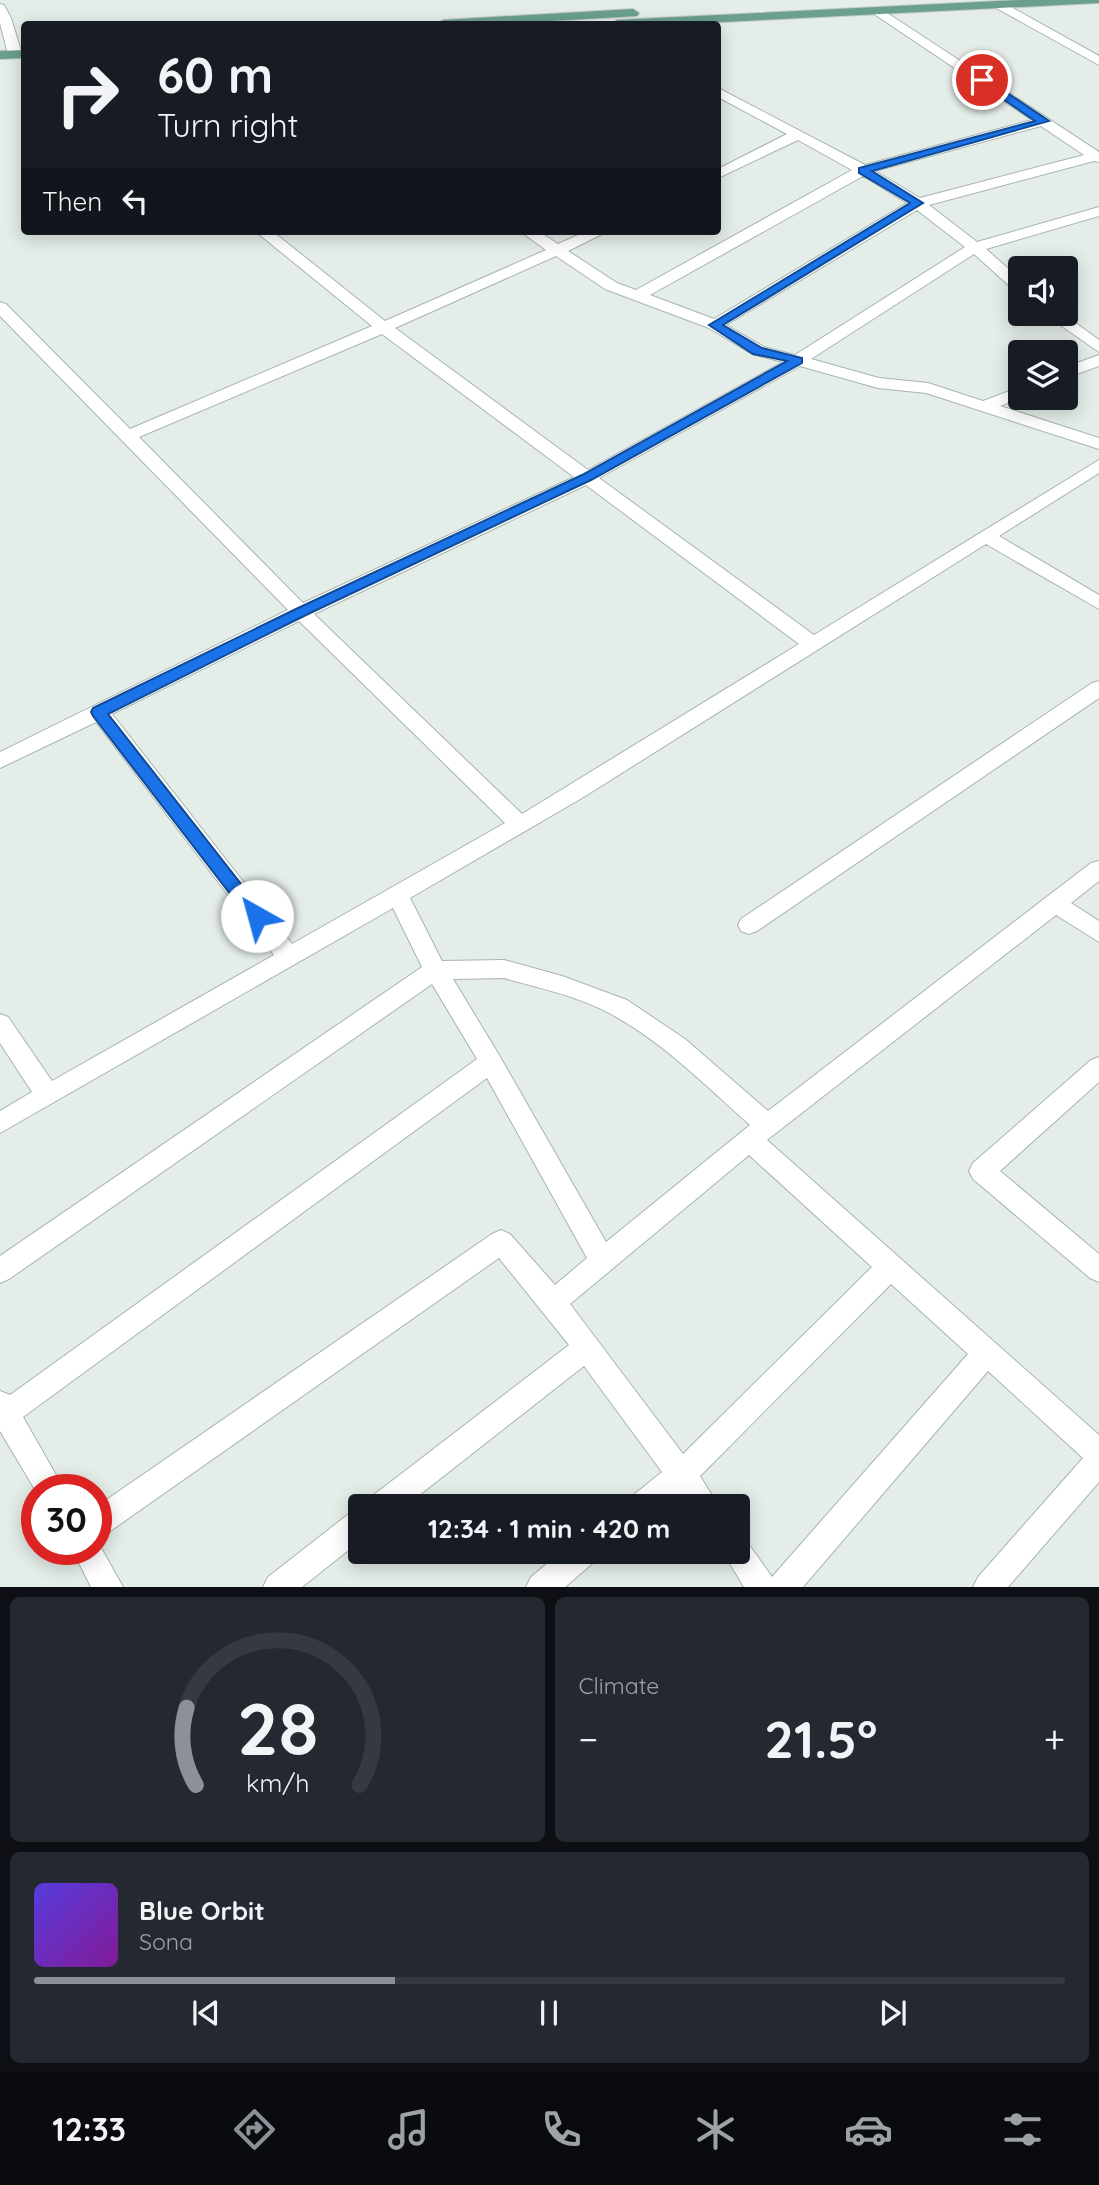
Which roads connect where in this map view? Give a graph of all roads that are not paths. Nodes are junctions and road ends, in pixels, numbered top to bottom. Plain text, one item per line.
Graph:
1 (1095, 0) edge
2 (882, 6) edge
3 (1002, 6) junction
4 (0, 8) edge
5 (516, 21) edge
6 (661, 21) edge
7 (20, 54) edge
8 (0, 55) edge
9 (1099, 61) edge
10 (21, 67) edge
11 (0, 68) edge
12 (721, 94) edge
13 (735, 102) junction
14 (721, 109) edge
15 (1044, 121) junction
16 (797, 135) junction
17 (1097, 157) edge
18 (863, 170) junction
19 (721, 173) edge
20 (918, 203) junction
21 (1099, 211) edge
22 (268, 235) edge
23 (534, 235) edge
24 (592, 235) edge
25 (975, 247) junction
26 (559, 251) junction
27 (1008, 276) edge
28 (637, 296) junction
29 (0, 307) edge
30 (715, 325) junction
31 (1069, 326) edge
32 (384, 327) junction
33 (1099, 347) edge
34 (798, 360) junction
35 (1099, 360) edge
36 (1078, 368) edge
37 (1008, 397) edge
38 (985, 407) junction
39 (127, 436) junction
40 (1099, 444) edge
41 (1099, 465) edge
42 (586, 478) junction
43 (986, 536) junction
44 (1099, 603) edge
45 (301, 612) junction
46 (813, 644) junction
47 (1099, 688) edge
48 (99, 712) junction
49 (0, 761) edge
50 (520, 825) junction
51 (1099, 869) edge
52 (397, 895) junction
53 (1055, 903) junction
54 (749, 925) dead end
55 (1099, 933) edge
56 (289, 957) junction
57 (435, 970) junction
58 (0, 1024) edge
59 (491, 1062) junction
60 (1099, 1067) edge
61 (48, 1096) junction
62 (0, 1123) edge
63 (758, 1133) junction
64 (603, 1261) junction
65 (891, 1266) junction
66 (1099, 1270) edge
67 (0, 1271) edge
68 (553, 1302) junction
69 (587, 1347) junction
70 (987, 1352) junction
71 (2, 1412) edge
72 (1099, 1453) edge
73 (1099, 1461) edge
74 (41, 1474) edge
75 (682, 1474) junction
76 (398, 1494) edge
77 (657, 1494) edge
78 (696, 1494) edge
79 (112, 1513) edge
80 (348, 1532) edge
81 (569, 1564) edge
82 (746, 1564) edge
83 (95, 1565) edge
84 (108, 1587) edge
85 (278, 1587) edge
86 (541, 1587) edge
87 (762, 1587) edge
88 (783, 1587) edge
89 (988, 1587) edge

1 - 3 main road
2 - 3 main road
2 - 5 main road
2 - 6 main road
2 - 15 street
3 - 9 street
4 - 7 street
7 - 8 main road
10 - 11 main road
12 - 13 street
13 - 14 street
13 - 16 street
15 - 17 street
15 - 18 street
16 - 18 street
16 - 19 street
17 - 20 street
18 - 20 street
18 - 28 street
20 - 25 street
20 - 30 street
21 - 25 street
22 - 32 street
23 - 26 street
24 - 26 street
25 - 27 street
25 - 34 street
26 - 28 street
26 - 32 street
28 - 30 street
29 - 39 street
30 - 34 street
31 - 33 street
32 - 39 street
32 - 42 street
34 - 38 street
34 - 42 street
35 - 36 street
37 - 38 street
38 - 40 street
39 - 45 street
41 - 43 street
42 - 45 street
42 - 46 street
43 - 44 street
43 - 46 street
45 - 48 street
45 - 50 street
46 - 50 street
47 - 54 street
48 - 49 street
48 - 56 street
50 - 52 street
51 - 53 street
52 - 56 street
52 - 57 street
53 - 55 street
53 - 63 street
56 - 61 street
57 - 59 street
57 - 63 street
57 - 67 street
58 - 61 street
59 - 64 street
59 - 71 street
60 - 66 street
61 - 62 street
63 - 64 street
63 - 65 street
64 - 68 street
65 - 70 street
65 - 75 street
68 - 69 street
68 - 79 street
69 - 75 street
69 - 76 street
70 - 72 street
70 - 88 street
71 - 74 street
73 - 89 street
75 - 77 street
75 - 78 street
80 - 85 street
81 - 86 street
82 - 87 street
83 - 84 street

